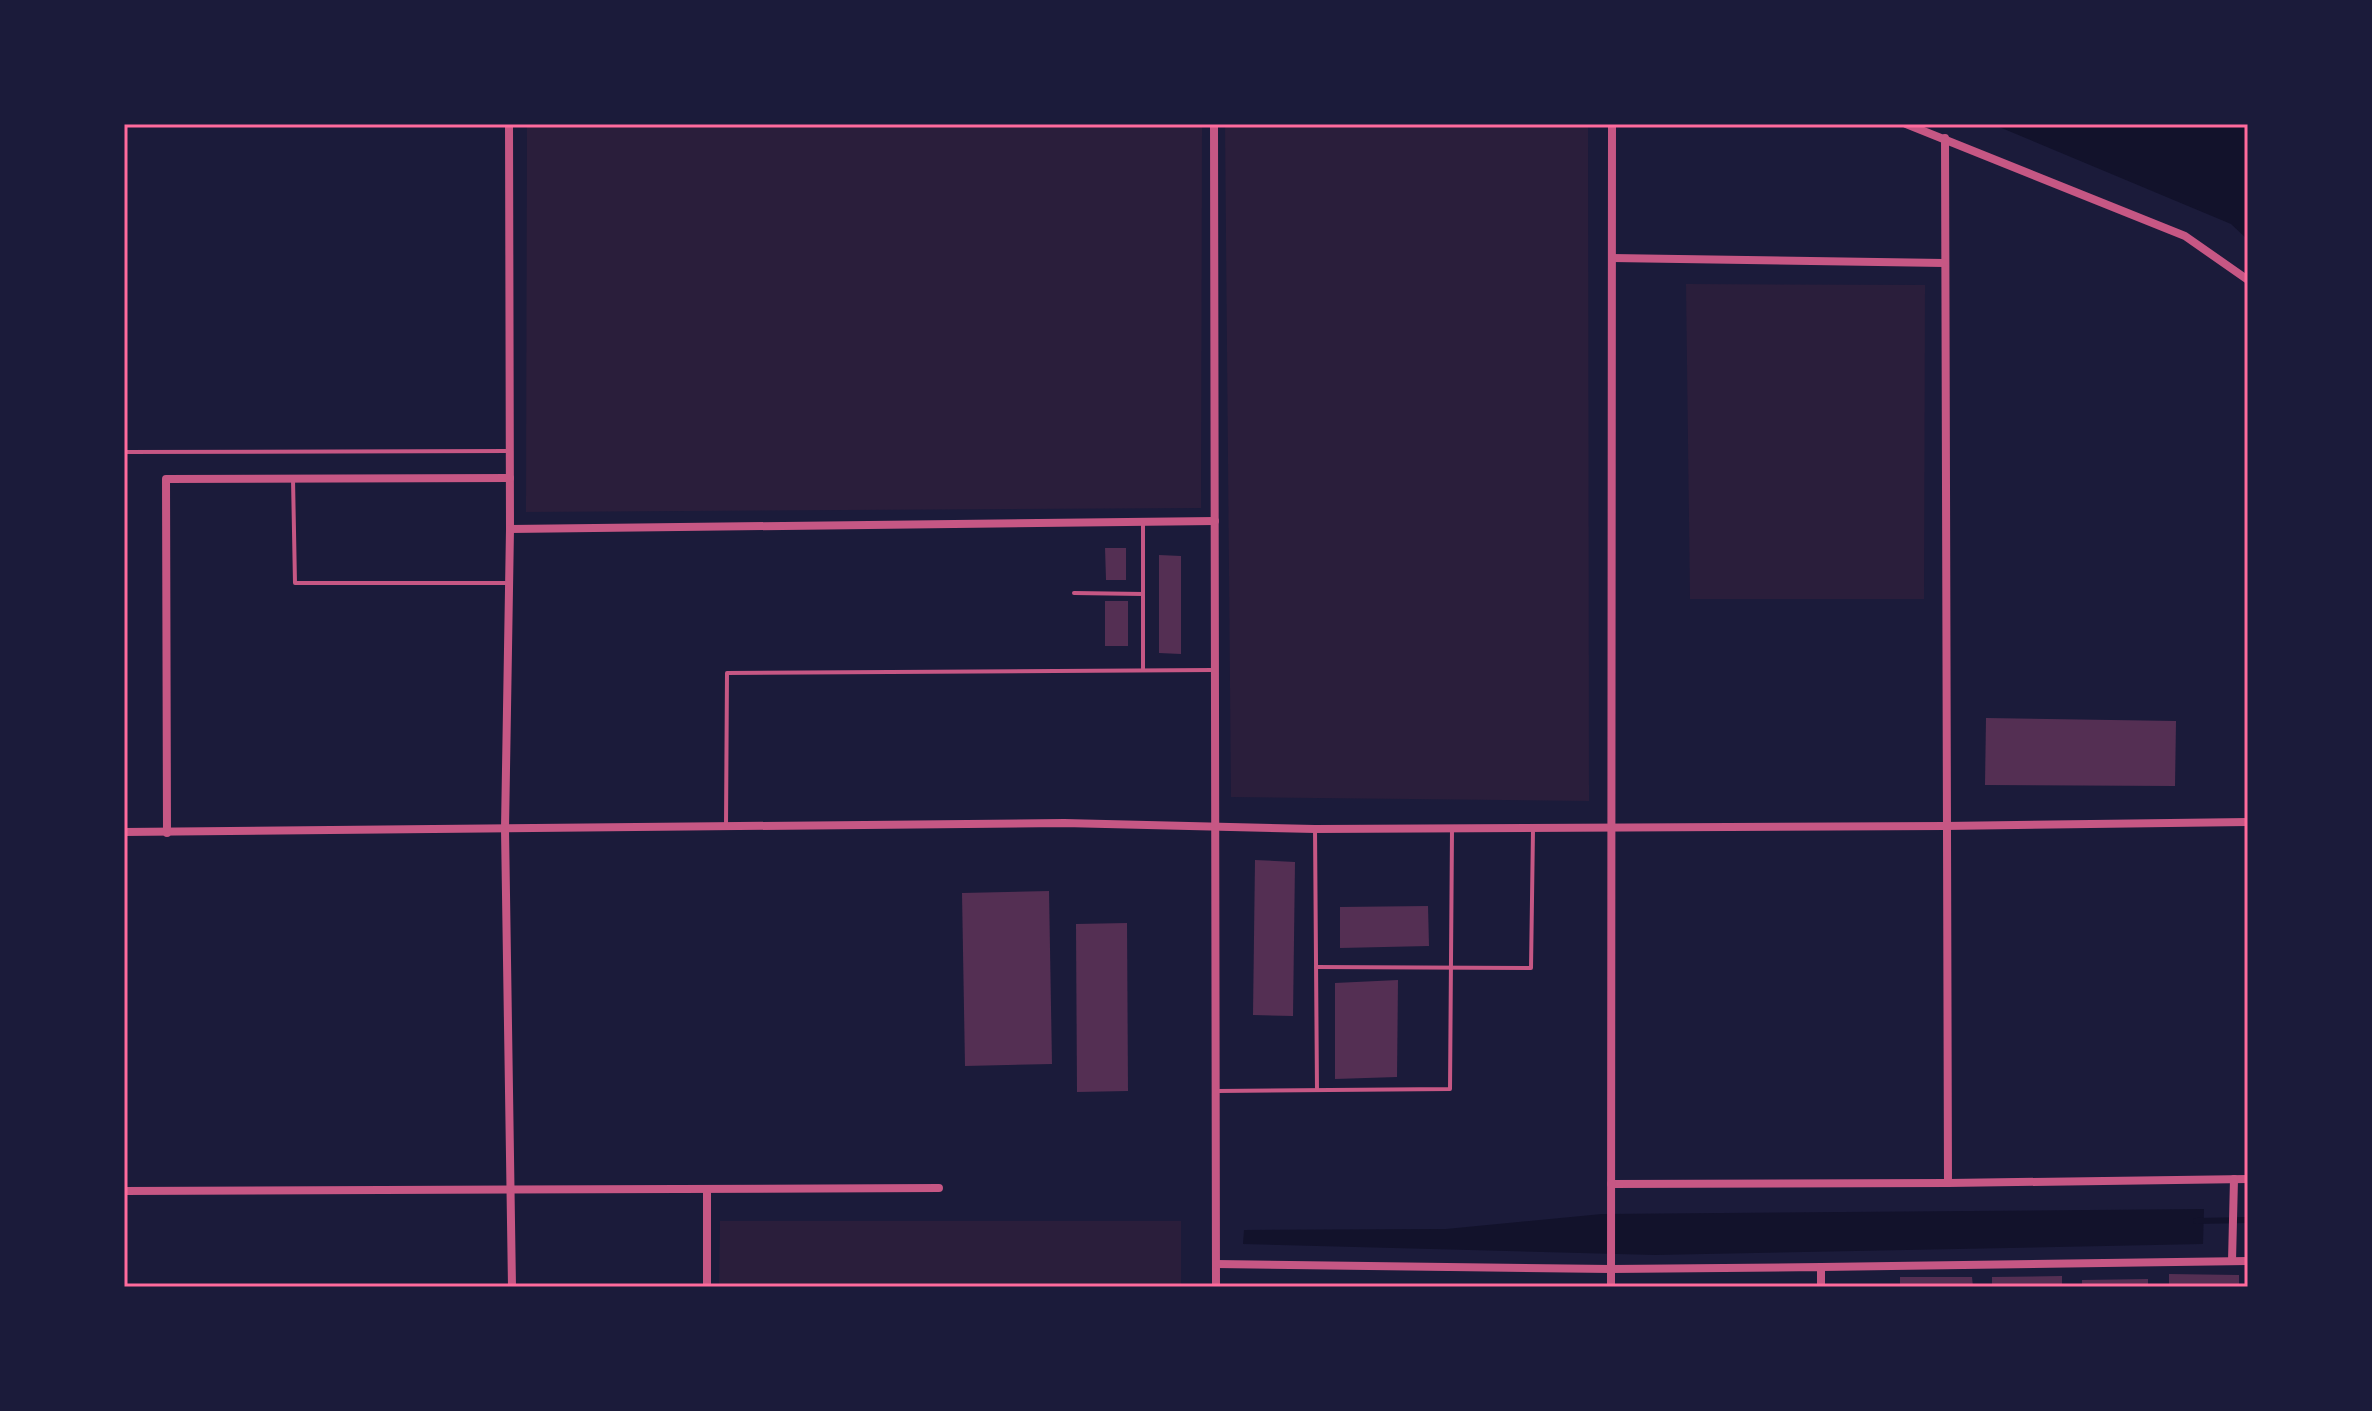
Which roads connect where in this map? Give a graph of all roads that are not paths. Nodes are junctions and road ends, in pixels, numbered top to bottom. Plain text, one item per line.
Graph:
1 (509, 124) edge
2 (1214, 124) edge
3 (1612, 124) edge
4 (1906, 124) edge
5 (1945, 138) junction
6 (1612, 258) junction
7 (1944, 263) junction
8 (2248, 280) edge
9 (510, 451) junction
10 (124, 452) edge
11 (510, 478) junction
12 (293, 479) junction
13 (1215, 521) junction
14 (1143, 522) junction
15 (510, 529) junction
16 (510, 583) junction
17 (1074, 593) dead end
18 (1143, 594) junction
19 (1143, 670) junction
20 (1216, 670) junction
21 (2248, 822) edge
22 (726, 826) junction
23 (1216, 826) junction
24 (1945, 826) junction
25 (1533, 827) junction
26 (1452, 828) junction
27 (1610, 828) junction
28 (505, 829) junction
29 (1315, 829) junction
30 (124, 832) edge
31 (167, 833) junction
32 (1316, 967) junction
33 (1451, 967) junction
34 (1317, 1090) junction
35 (1215, 1091) junction
36 (2234, 1179) junction
37 (2248, 1179) edge
38 (1948, 1183) junction
39 (1611, 1184) junction
40 (939, 1188) dead end
41 (512, 1189) junction
42 (707, 1189) junction
43 (124, 1191) edge
44 (2232, 1261) junction
45 (2248, 1261) edge
46 (1216, 1264) junction
47 (1611, 1266) junction
48 (1821, 1267) junction
49 (512, 1287) edge
50 (707, 1287) edge
51 (1216, 1287) edge
52 (1611, 1287) edge
53 (1821, 1287) edge

1 - 9 street
2 - 13 street
3 - 6 street
4 - 5 street
5 - 7 street
5 - 8 street
6 - 7 street
6 - 27 street
7 - 24 street
9 - 10 lane
9 - 11 street
11 - 12 street
11 - 15 street
12 - 16 lane
12 - 31 street
13 - 14 street
13 - 20 street
14 - 15 street
14 - 18 lane
15 - 16 street
16 - 28 street
17 - 18 lane
18 - 19 lane
19 - 20 lane
19 - 22 lane
20 - 23 street
21 - 24 street
22 - 23 street
22 - 28 street
23 - 29 street
23 - 35 street
24 - 27 street
24 - 38 street
25 - 26 street
25 - 27 street
25 - 33 lane
26 - 29 street
26 - 33 lane
27 - 39 street
28 - 31 street
28 - 41 street
29 - 32 lane
30 - 31 street
32 - 33 lane
32 - 34 lane
33 - 34 lane
34 - 35 lane
35 - 46 street
36 - 37 street
36 - 38 street
36 - 44 street
38 - 39 street
39 - 47 street
40 - 42 street
41 - 42 street
41 - 43 street
41 - 49 street
42 - 50 street
44 - 45 street
44 - 48 street
46 - 47 street
46 - 51 street
47 - 48 street
47 - 52 street
48 - 53 street

